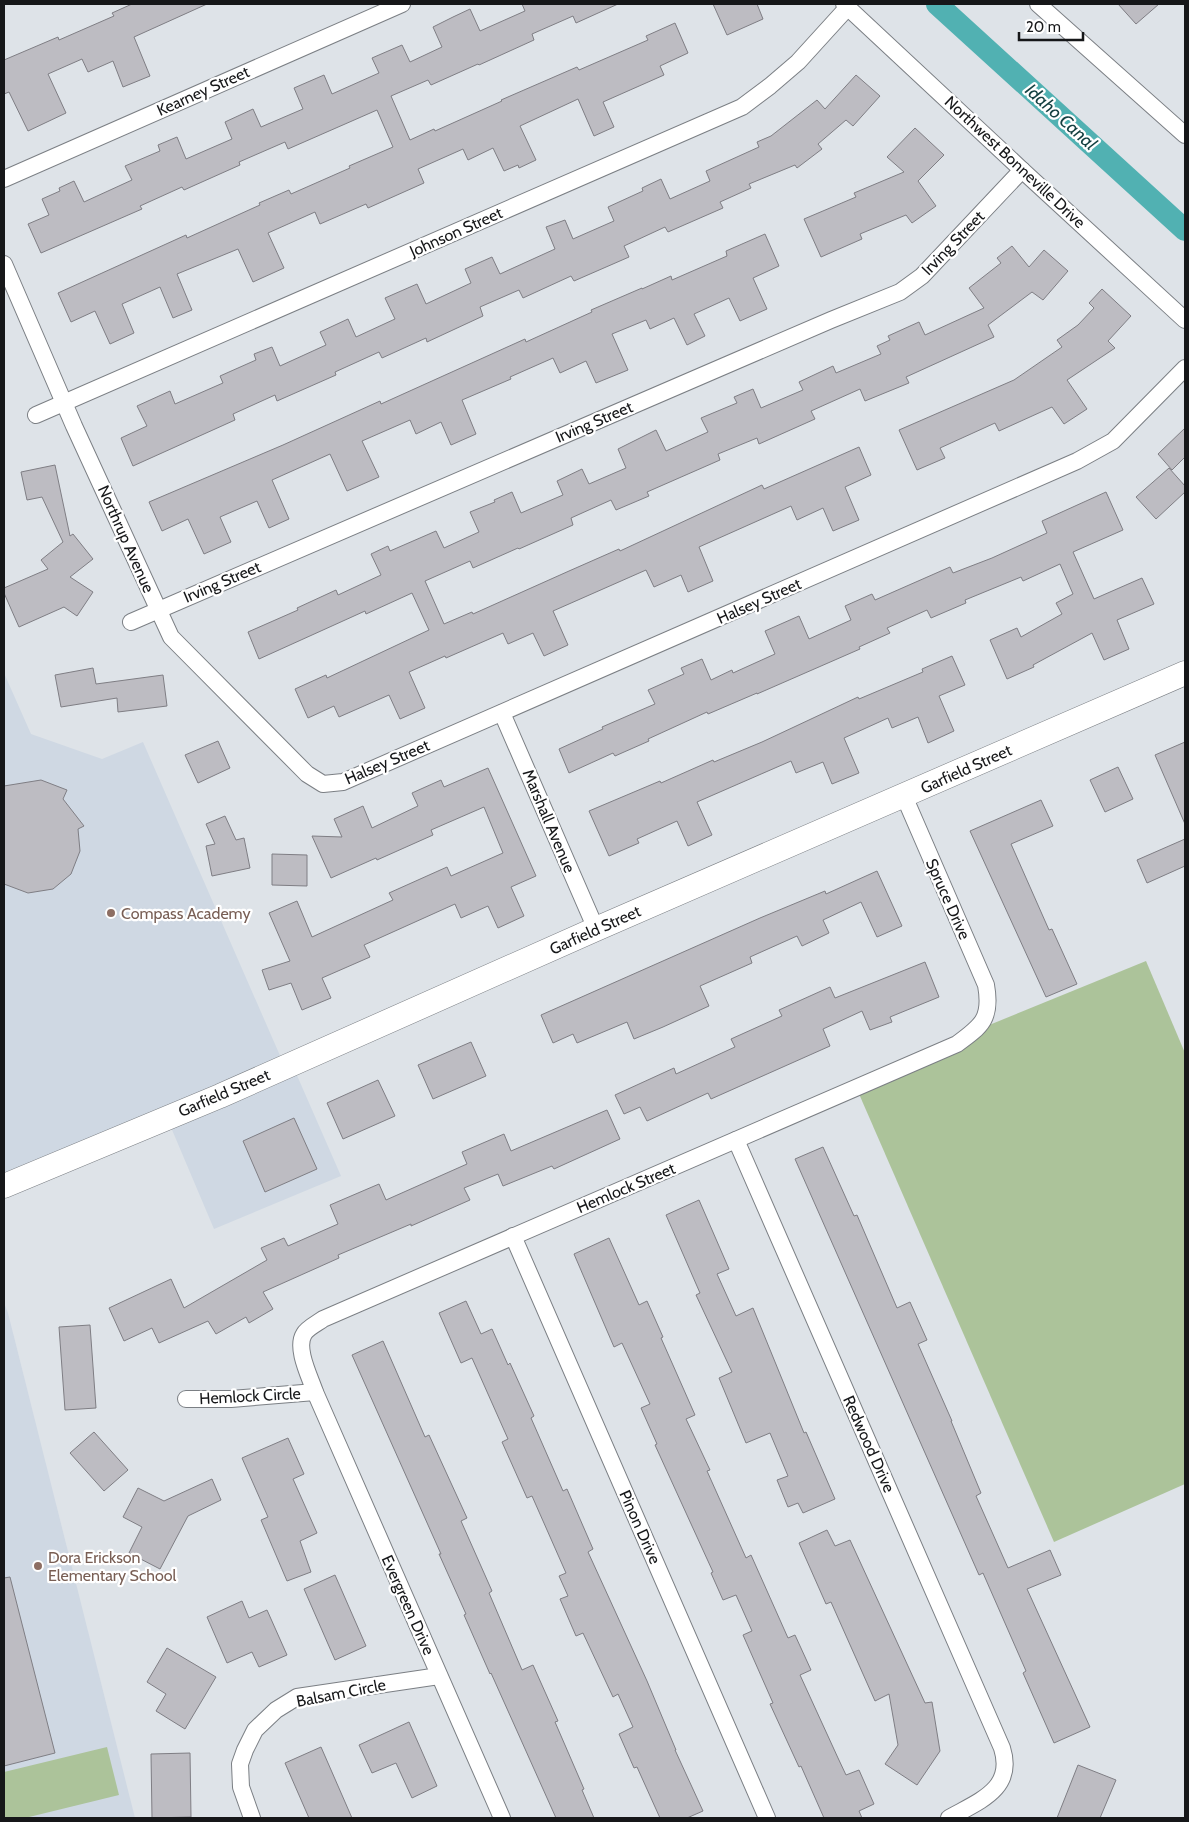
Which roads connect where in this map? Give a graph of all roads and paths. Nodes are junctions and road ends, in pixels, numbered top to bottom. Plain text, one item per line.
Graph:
1 (402, 4) edge
2 (1038, 4) edge
3 (846, 5) edge
4 (1185, 135) edge
5 (1022, 170) junction
6 (4, 179) edge
7 (4, 264) edge
8 (1185, 320) edge
9 (1185, 368) edge
10 (64, 403) junction
11 (36, 416) dead end
12 (158, 610) junction
13 (131, 622) dead end
14 (1185, 673) edge
15 (502, 713) junction
16 (307, 774) joint
17 (904, 796) junction
18 (596, 929) junction
19 (990, 1003) joint
20 (736, 1140) junction
21 (4, 1186) edge
22 (513, 1236) junction
23 (315, 1392) junction
24 (186, 1399) dead end
25 (439, 1676) junction
26 (252, 1818) edge
27 (502, 1818) edge
28 (767, 1818) edge
29 (949, 1818) edge

1 - 6 street, Kearney Street
2 - 4 street
3 - 5 street, Northwest Bonneville Drive
3 - 10 street, Johnson Street
5 - 8 street, Northwest Bonneville Drive
5 - 12 street, Irving Street
7 - 10 street, Northrup Avenue
9 - 15 street, Halsey Street
10 - 11 street, Johnson Street
10 - 12 street, Northrup Avenue
12 - 13 street, Irving Street
12 - 16 street, Northrup Avenue
14 - 17 street, Garfield Street
15 - 16 street, Halsey Street
15 - 18 street, Marshall Avenue
17 - 18 street, Garfield Street
17 - 19 street, Spruce Drive
18 - 21 street, Garfield Street
19 - 20 street, Hemlock Street
20 - 22 street, Hemlock Street
20 - 29 street, Redwood Drive
22 - 23 street, Hemlock Street
22 - 28 street, Pinon Drive
23 - 24 street, Hemlock Circle
23 - 25 street, Evergreen Drive
25 - 26 street, Balsam Circle
25 - 27 street, Evergreen Drive

